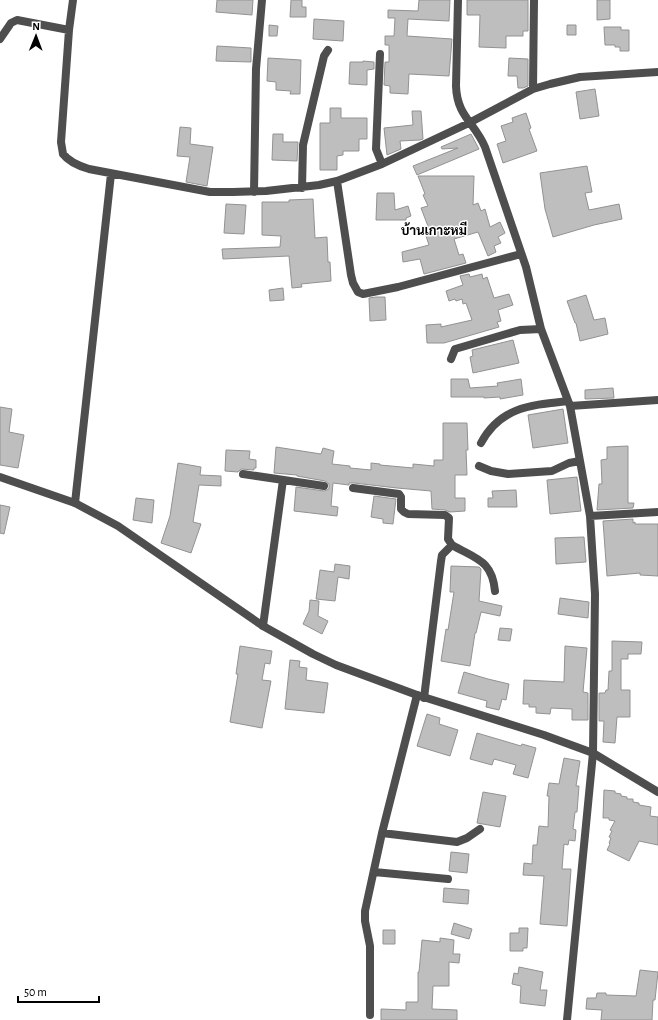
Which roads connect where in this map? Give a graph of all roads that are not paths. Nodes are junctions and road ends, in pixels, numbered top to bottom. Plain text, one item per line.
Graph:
1 (73, 0) edge
2 (262, 0) edge
3 (458, 0) edge
4 (534, 0) edge
5 (69, 30) junction
6 (0, 39) edge
7 (328, 50) dead end
8 (380, 54) dead end
9 (658, 72) edge
10 (533, 89) junction
11 (470, 123) junction
12 (382, 164) junction
13 (111, 174) junction
14 (337, 181) junction
15 (302, 188) junction
16 (254, 192) junction
17 (521, 254) junction
18 (541, 329) junction
19 (451, 359) dead end
20 (658, 400) edge
21 (569, 404) junction
22 (481, 443) dead end
23 (580, 461) junction
24 (480, 466) dead end
25 (243, 474) dead end
26 (0, 478) edge
27 (283, 480) junction
28 (324, 486) dead end
29 (353, 488) dead end
30 (75, 503) junction
31 (658, 512) edge
32 (590, 516) junction
33 (452, 545) junction
34 (495, 591) dead end
35 (263, 626) junction
36 (421, 696) junction
37 (593, 753) junction
38 (658, 792) edge
39 (480, 829) dead end
40 (382, 833) junction
41 (374, 872) junction
42 (448, 879) dead end
43 (370, 1015) dead end
44 (567, 1020) edge

1 - 5 street
2 - 16 street
3 - 11 street
4 - 10 street
5 - 6 street
5 - 13 street
7 - 15 street
8 - 12 street
9 - 10 street
10 - 11 street
11 - 12 street
11 - 17 street
12 - 14 street
13 - 16 street
13 - 30 street
14 - 15 street
14 - 17 street
15 - 16 street
17 - 18 street
18 - 19 street
18 - 21 street
20 - 21 street
21 - 22 street
21 - 23 street
23 - 24 street
23 - 32 street
25 - 27 street
26 - 30 street
27 - 28 street
27 - 35 street
29 - 33 street
30 - 35 street
31 - 32 street
32 - 37 street
33 - 34 street
33 - 36 street
35 - 36 street
36 - 37 street
36 - 40 street
37 - 38 street
37 - 44 street
39 - 40 street
40 - 41 street
41 - 42 street
41 - 43 street

